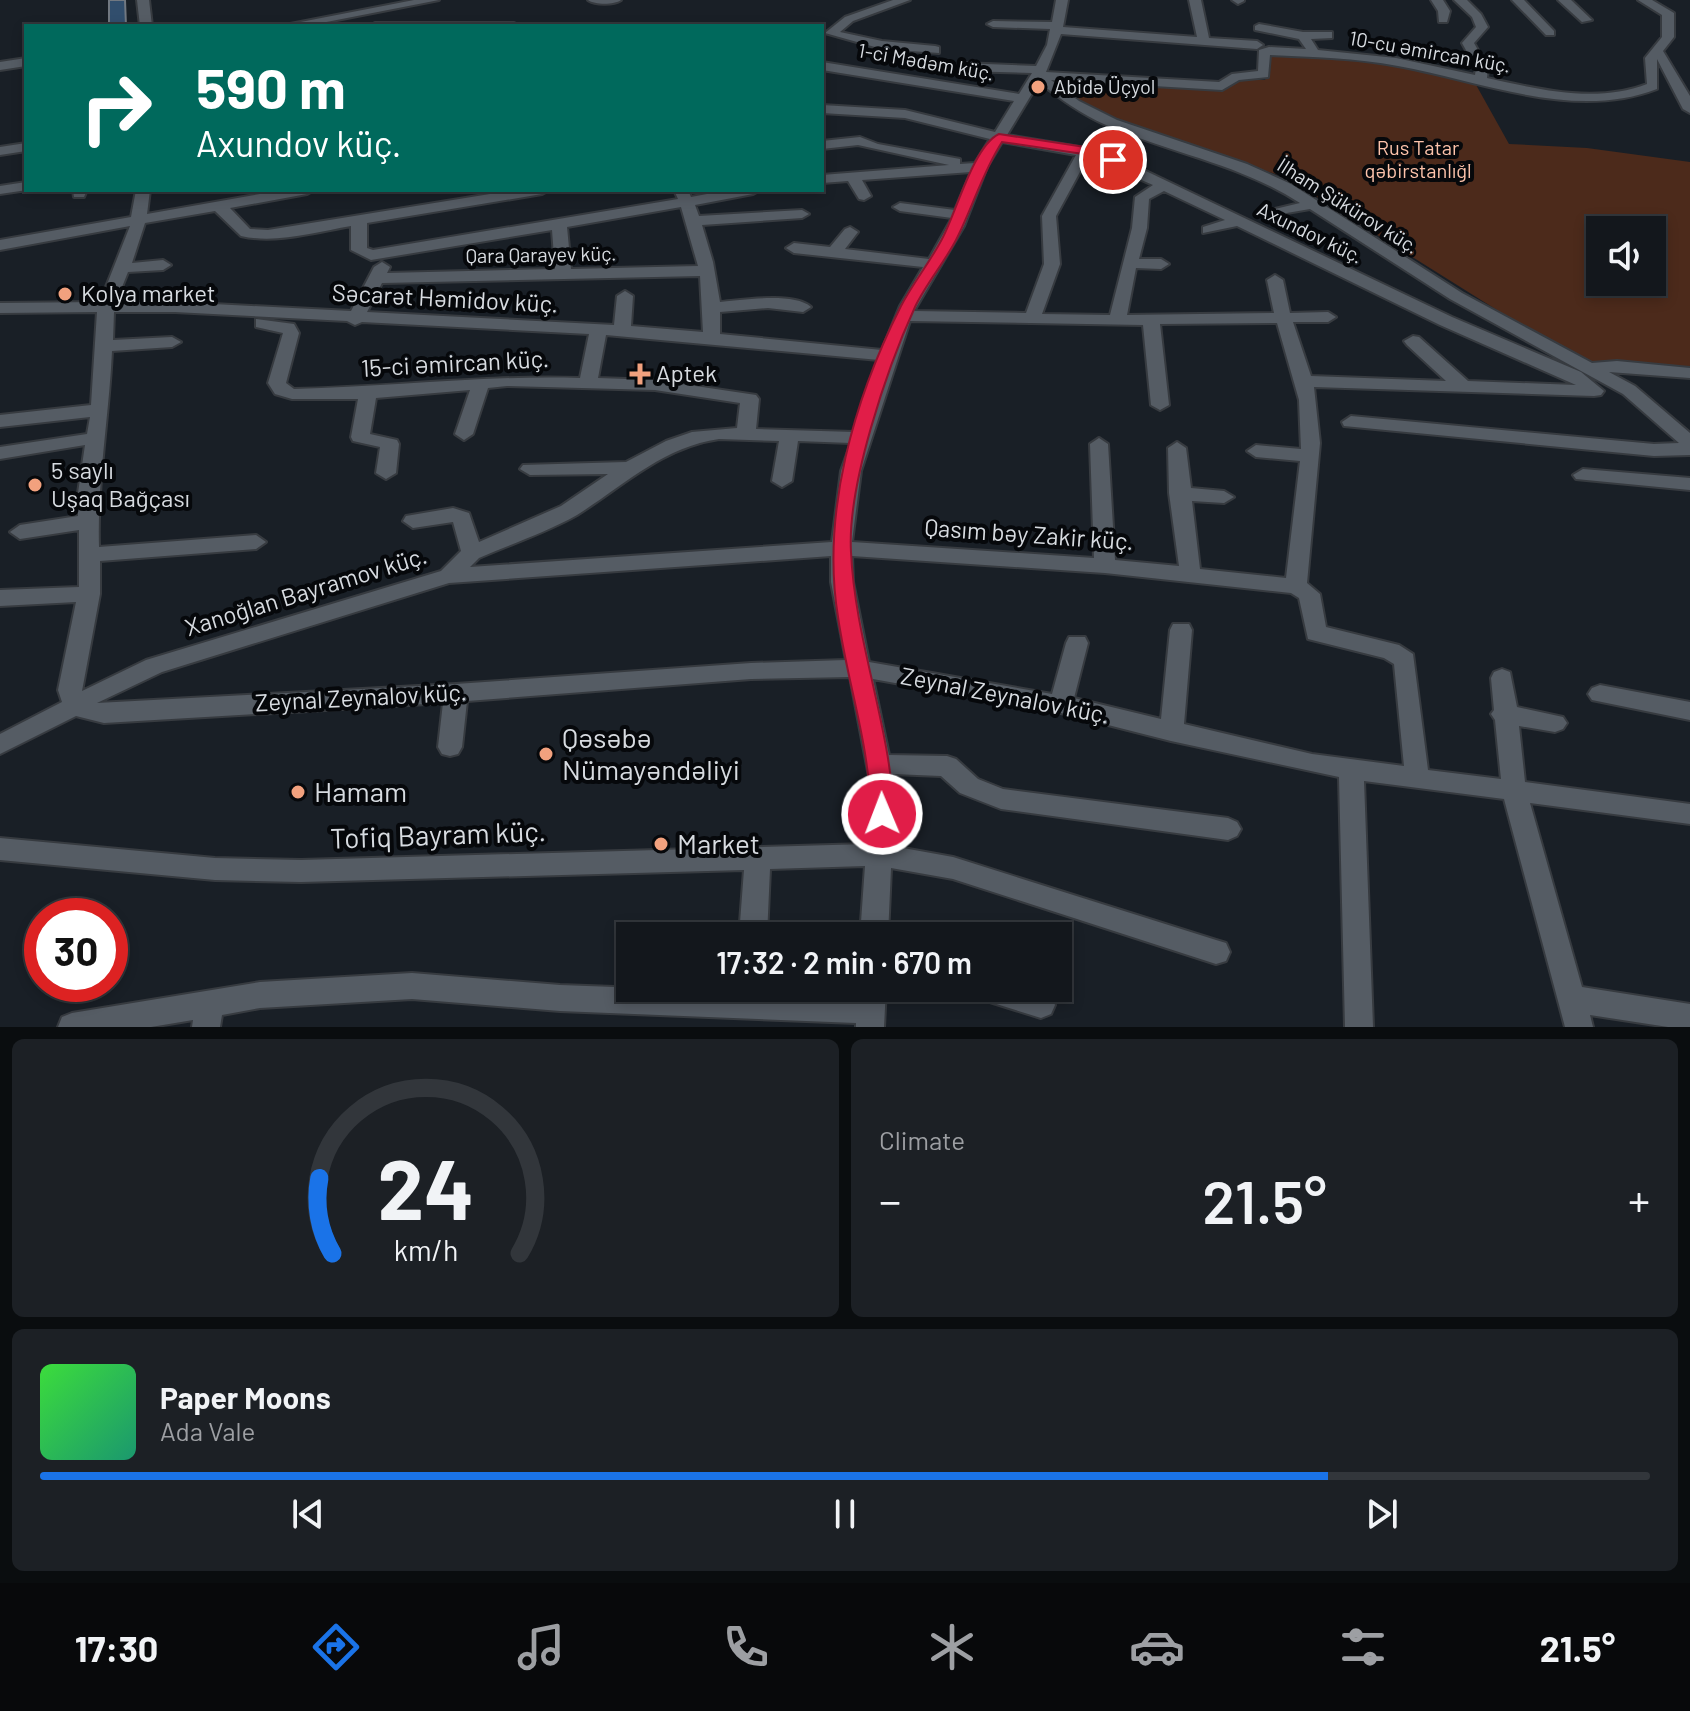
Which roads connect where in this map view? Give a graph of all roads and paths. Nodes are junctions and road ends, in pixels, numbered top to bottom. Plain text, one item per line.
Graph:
1 (143, 0) edge
2 (433, 0) edge
3 (594, 0) edge
4 (615, 0) edge
5 (904, 0) edge
6 (1062, 0) edge
7 (1195, 0) edge
8 (1437, 0) edge
9 (1460, 0) edge
10 (1518, 0) edge
11 (1564, 0) edge
12 (1644, 0) edge
13 (364, 10) junction
14 (1443, 20) dead end
15 (1586, 20) dead end
16 (146, 24) edge
17 (298, 24) edge
18 (380, 24) edge
19 (993, 24) dead end
20 (1057, 28) junction
21 (1259, 28) dead end
22 (1550, 33) dead end
23 (1328, 35) dead end
24 (1303, 36) junction
25 (1204, 40) junction
26 (1257, 45) dead end
27 (918, 50) junction
28 (935, 50) dead end
29 (1407, 50) dead end
30 (1657, 52) junction
31 (1314, 53) junction
32 (900, 58) dead end
33 (24, 62) edge
34 (1410, 64) junction
35 (0, 66) edge
36 (824, 66) edge
37 (961, 67) dead end
38 (1039, 73) junction
39 (1480, 80) junction
40 (1057, 92) junction
41 (1024, 98) junction
42 (824, 109) edge
43 (1690, 109) edge
44 (24, 134) edge
45 (999, 138) junction
46 (0, 139) edge
47 (824, 145) edge
48 (24, 147) edge
49 (1085, 150) junction
50 (0, 151) edge
51 (972, 166) junction
52 (852, 176) junction
53 (1269, 178) junction
54 (824, 179) edge
55 (24, 186) edge
56 (1162, 186) junction
57 (1249, 188) dead end
58 (0, 190) edge
59 (143, 192) edge
60 (296, 192) edge
61 (529, 192) edge
62 (733, 192) edge
63 (864, 196) dead end
64 (684, 197) edge
65 (1312, 204) junction
66 (219, 206) junction
67 (900, 207) dead end
68 (1280, 212) dead end
69 (802, 214) dead end
70 (961, 215) junction
71 (140, 219) junction
72 (359, 220) junction
73 (692, 221) junction
74 (1236, 222) junction
75 (559, 226) junction
76 (1208, 230) dead end
77 (850, 232) dead end
78 (255, 235) junction
79 (0, 245) edge
80 (794, 248) dead end
81 (247, 253) dead end
82 (834, 253) junction
83 (385, 255) junction
84 (1130, 263) junction
85 (934, 264) junction
86 (1161, 264) dead end
87 (163, 265) dead end
88 (122, 268) junction
89 (706, 271) junction
90 (564, 276) junction
91 (377, 278) junction
92 (1275, 280) dead end
93 (625, 296) dead end
94 (106, 307) junction
95 (803, 307) dead end
96 (0, 308) edge
97 (712, 308) junction
98 (258, 313) junction
99 (904, 316) junction
100 (1280, 317) junction
101 (1328, 317) dead end
102 (1034, 319) junction
103 (355, 320) junction
104 (1118, 320) junction
105 (1151, 320) junction
106 (598, 331) junction
107 (622, 331) junction
108 (711, 336) junction
109 (1413, 341) dead end
110 (172, 342) dead end
111 (105, 346) junction
112 (888, 356) junction
113 (1593, 368) junction
114 (1663, 371) junction
115 (1690, 373) edge
116 (1303, 381) junction
117 (481, 382) junction
118 (588, 383) junction
119 (1465, 388) junction
120 (1690, 389) edge
121 (1629, 390) junction
122 (1595, 391) junction
123 (368, 393) junction
124 (1160, 405) dead end
125 (100, 410) junction
126 (0, 421) edge
127 (1351, 422) dead end
128 (746, 433) junction
129 (464, 434) dead end
130 (789, 436) junction
131 (96, 438) junction
132 (860, 438) junction
133 (1099, 444) dead end
134 (1690, 446) edge
135 (1177, 448) dead end
136 (1256, 451) dead end
137 (0, 453) edge
138 (1308, 456) junction
139 (630, 468) junction
140 (530, 469) dead end
141 (386, 473) dead end
142 (1583, 475) dead end
143 (782, 481) dead end
144 (1690, 484) edge
145 (1179, 493) junction
146 (1224, 497) dead end
147 (413, 521) dead end
148 (86, 522) junction
149 (20, 532) dead end
150 (256, 542) dead end
151 (841, 548) junction
152 (472, 553) junction
153 (91, 555) junction
154 (1105, 566) junction
155 (1190, 574) junction
156 (448, 576) junction
157 (1296, 586) junction
158 (89, 594) junction
159 (0, 598) edge
160 (1181, 630) dead end
161 (1077, 643) dead end
162 (858, 668) junction
163 (1502, 678) dead end
164 (456, 693) junction
165 (1600, 694) dead end
166 (1061, 704) junction
167 (75, 707) junction
168 (1690, 711) edge
169 (1503, 714) junction
170 (1555, 723) dead end
171 (1171, 732) junction
172 (0, 745) edge
173 (450, 747) dead end
174 (881, 764) junction
175 (1351, 770) junction
176 (1417, 777) junction
177 (1514, 790) junction
178 (1690, 814) edge
179 (1228, 829) dead end
180 (0, 849) edge
181 (878, 855) junction
182 (758, 858) junction
183 (754, 922) edge
184 (875, 922) edge
185 (1216, 952) dead end
186 (1031, 1002) edge
187 (1041, 1005) dead end
188 (871, 1008) edge
189 (1576, 1013) edge
190 (207, 1016) edge
191 (1690, 1017) edge
192 (72, 1027) edge
193 (1359, 1027) edge

1 - 16 street
2 - 13 street
3 - 4 street
5 - 27 street
6 - 20 street
7 - 25 street
8 - 14 street
9 - 39 street
10 - 22 street
11 - 15 street
12 - 30 street, 10-cu Əmircan küç.
13 - 17 street
13 - 18 street
19 - 20 street
20 - 25 street
20 - 38 street
21 - 24 street
23 - 24 street
24 - 31 street
25 - 26 street
27 - 28 street
27 - 32 street
29 - 34 street
30 - 39 street, 10-cu Əmircan küç.
30 - 43 street
31 - 34 street, 10-cu Əmircan küç.
31 - 38 street, 10-cu Əmircan küç.
33 - 35 street
34 - 39 street, 10-cu Əmircan küç.
36 - 41 street, 1-ci Mədəm küç.
37 - 38 street
38 - 40 street, İlham Şükürov küç.
38 - 41 street
40 - 41 street, 1-ci Mədəm küç.
40 - 53 street, İlham Şükürov küç.
41 - 45 street
42 - 45 street, Axundov küç.
44 - 46 street
45 - 49 street, Axundov küç.
45 - 51 street
47 - 51 street
48 - 50 street
49 - 56 street, Axundov küç.
49 - 102 street
51 - 52 street
51 - 70 street
52 - 54 street
52 - 63 street
53 - 57 street
53 - 65 street, İlham Şükürov küç.
55 - 58 street
56 - 74 street, Axundov küç.
56 - 84 street
59 - 71 street
60 - 66 street
61 - 72 street
62 - 64 street
64 - 73 street
64 - 75 street
65 - 68 street
65 - 113 street, İlham Şükürov küç.
66 - 71 street
66 - 78 street
67 - 70 street
69 - 73 street
70 - 85 street
71 - 79 street
71 - 88 street
72 - 78 street
72 - 83 street
73 - 89 street
74 - 76 street
74 - 122 street, Axundov küç.
75 - 83 street
75 - 90 street
77 - 82 street
78 - 81 street
80 - 82 street
82 - 85 street
83 - 91 street
84 - 86 street
84 - 104 street
85 - 99 street
87 - 88 street
88 - 94 street
89 - 90 street, Qara Qarayev küç.
89 - 97 street
90 - 91 street, Qara Qarayev küç.
91 - 103 street
92 - 100 street
93 - 107 street
94 - 96 street, Səcarət Həmidov küç.
94 - 98 street, Səcarət Həmidov küç.
94 - 111 street
95 - 97 street
97 - 108 street
98 - 103 street, Səcarət Həmidov küç.
98 - 123 street, 15-ci Əmircan küç.
99 - 102 street
99 - 112 street
100 - 101 street
100 - 105 street
100 - 116 street
102 - 104 street
103 - 106 street, Səcarət Həmidov küç.
104 - 105 street
105 - 124 street
106 - 107 street, Səcarət Həmidov küç.
106 - 118 street
107 - 108 street, Səcarət Həmidov küç.
108 - 112 street, Səcarət Həmidov küç.
109 - 119 street
110 - 111 street
111 - 125 street
112 - 132 street
113 - 114 street
113 - 121 street, İlham Şükürov küç.
114 - 115 street
114 - 120 street
116 - 119 street
116 - 138 street
117 - 118 street, 15-ci Əmircan küç.
117 - 123 street, 15-ci Əmircan küç.
117 - 129 street
118 - 128 street, 15-ci Əmircan küç.
119 - 122 street
121 - 122 street
121 - 134 street, İlham Şükürov küç.
123 - 141 street
125 - 126 street
125 - 131 street
127 - 134 street
128 - 130 street, Xanoğlan Bayramov küç.
128 - 139 street, Xanoğlan Bayramov küç.
130 - 132 street, Xanoğlan Bayramov küç.
130 - 143 street
131 - 137 street
131 - 148 street
132 - 151 street
133 - 154 street
135 - 145 street
136 - 138 street
138 - 157 street
139 - 140 street
139 - 152 street, Xanoğlan Bayramov küç.
142 - 144 street
145 - 146 street
145 - 155 street
147 - 152 street
148 - 149 street
148 - 153 street
150 - 153 street
151 - 154 street, Qasım bəy Zakir küç.
151 - 156 street, Qasım bəy Zakir küç.
151 - 162 street
152 - 156 street, Xanoğlan Bayramov küç.
153 - 158 street
154 - 155 street, Qasım bəy Zakir küç.
155 - 157 street, Qasım bəy Zakir küç.
156 - 167 street, Xanoğlan Bayramov küç.
157 - 176 street
158 - 159 street
158 - 167 street
160 - 171 street
161 - 166 street
162 - 164 street, Zeynal Zeynalov küç.
162 - 166 street, Zeynal Zeynalov küç.
162 - 174 street
163 - 169 street
164 - 167 street, Zeynal Zeynalov küç.
164 - 173 street
165 - 168 street
166 - 171 street, Zeynal Zeynalov küç.
167 - 172 street
169 - 170 street
169 - 177 street
171 - 175 street, Zeynal Zeynalov küç.
174 - 179 street
174 - 181 street
175 - 176 street, Zeynal Zeynalov küç.
175 - 193 street
176 - 177 street, Zeynal Zeynalov küç.
177 - 178 street, Zeynal Zeynalov küç.
177 - 189 street
180 - 182 street, Tofiq Bayram küç.
181 - 182 street, Tofiq Bayram küç.
181 - 184 street
181 - 185 street, Tofiq Bayram küç.
182 - 183 street
186 - 187 street
188 - 190 street
189 - 191 street
190 - 192 street

